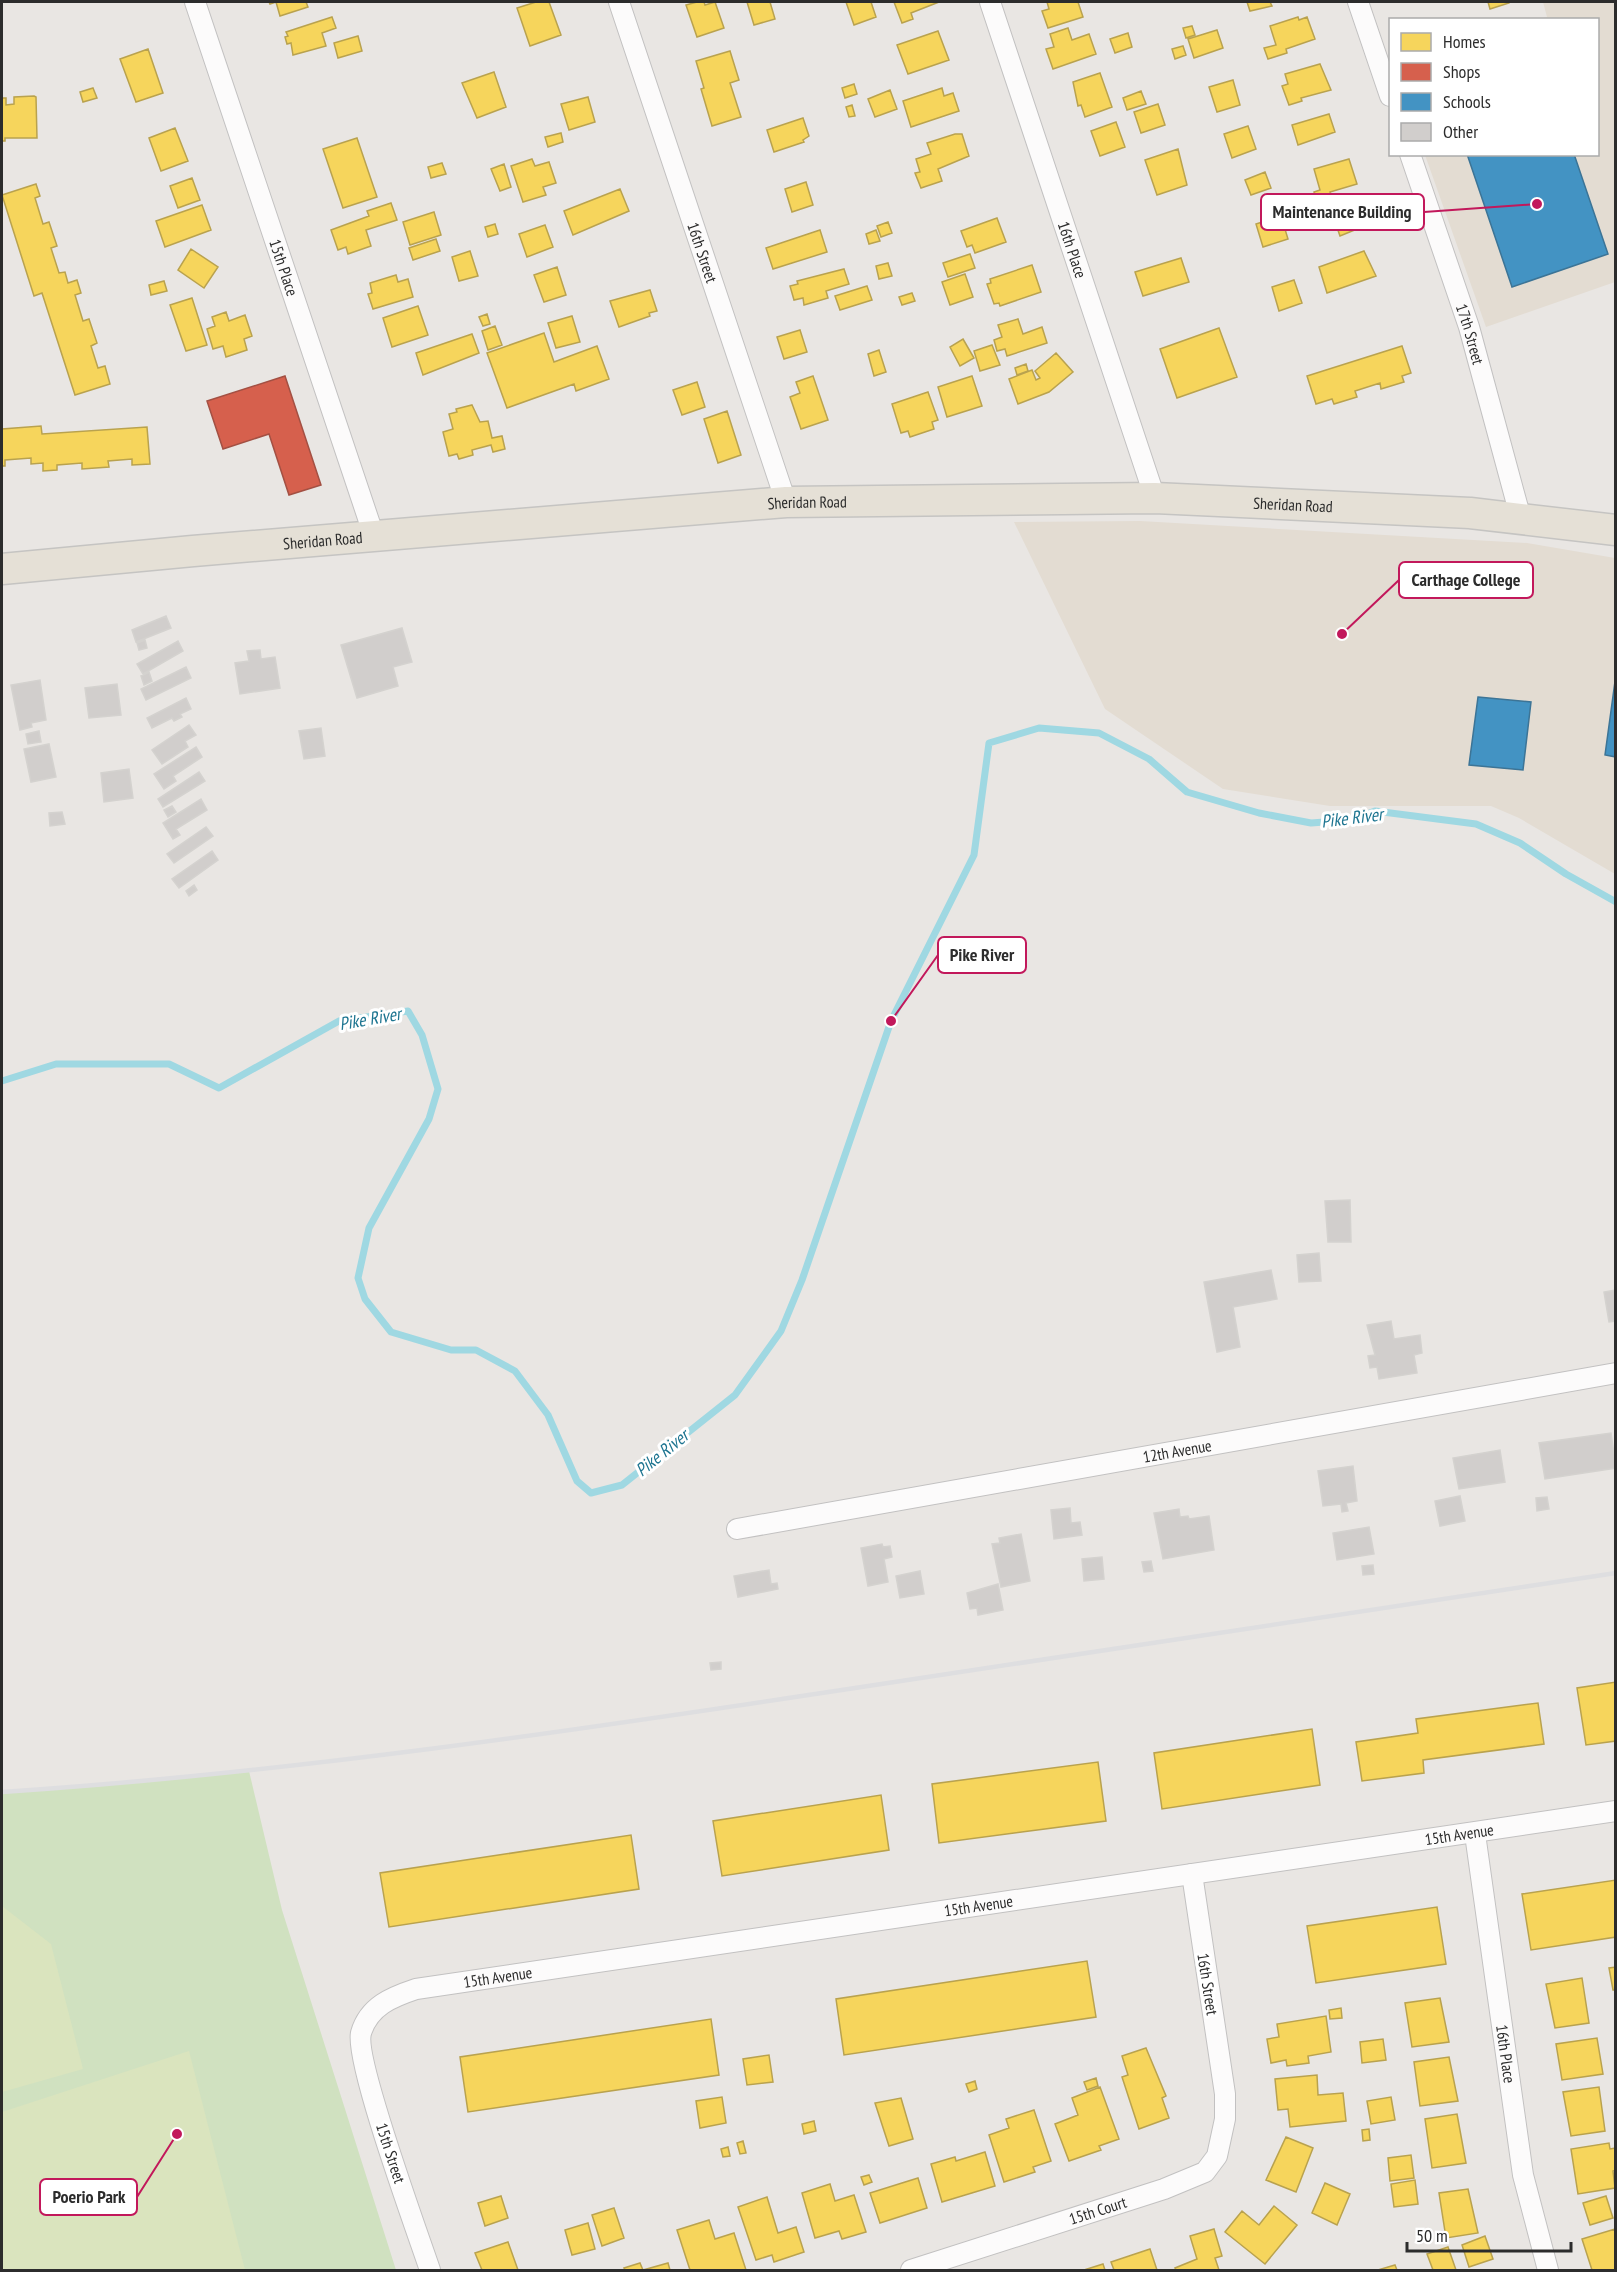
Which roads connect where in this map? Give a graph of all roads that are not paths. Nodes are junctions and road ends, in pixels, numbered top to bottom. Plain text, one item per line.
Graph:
1 (195, 2) edge
2 (619, 2) edge
3 (990, 2) edge
4 (1358, 2) edge
5 (1389, 93) edge
6 (1411, 156) edge
7 (1155, 498) junction
8 (786, 502) junction
9 (1521, 519) junction
10 (1616, 530) edge
11 (374, 536) junction
12 (2, 569) edge
13 (1616, 1373) edge
14 (737, 1529) dead end
15 (1616, 1811) edge
16 (1475, 1834) junction
17 (1192, 1874) junction
18 (361, 2034) joint
19 (1226, 2094) joint
20 (430, 2271) edge
21 (911, 2271) edge
22 (1548, 2271) edge

1 - 11 street, 15th Place
2 - 8 street, 16th Street
3 - 7 street, 16th Place
4 - 5 street
6 - 9 street, 17th Street
7 - 8 main road, Sheridan Road
7 - 9 main road, Sheridan Road
8 - 11 main road, Sheridan Road
9 - 10 main road, Sheridan Road
11 - 12 main road, Sheridan Road
13 - 14 street, 12th Avenue
15 - 16 street, 15th Avenue
16 - 17 street, 15th Avenue
16 - 22 street, 16th Place
17 - 18 street, 15th Avenue
17 - 19 street, 16th Street
18 - 20 street, 15th Street
19 - 21 street, 15th Court

